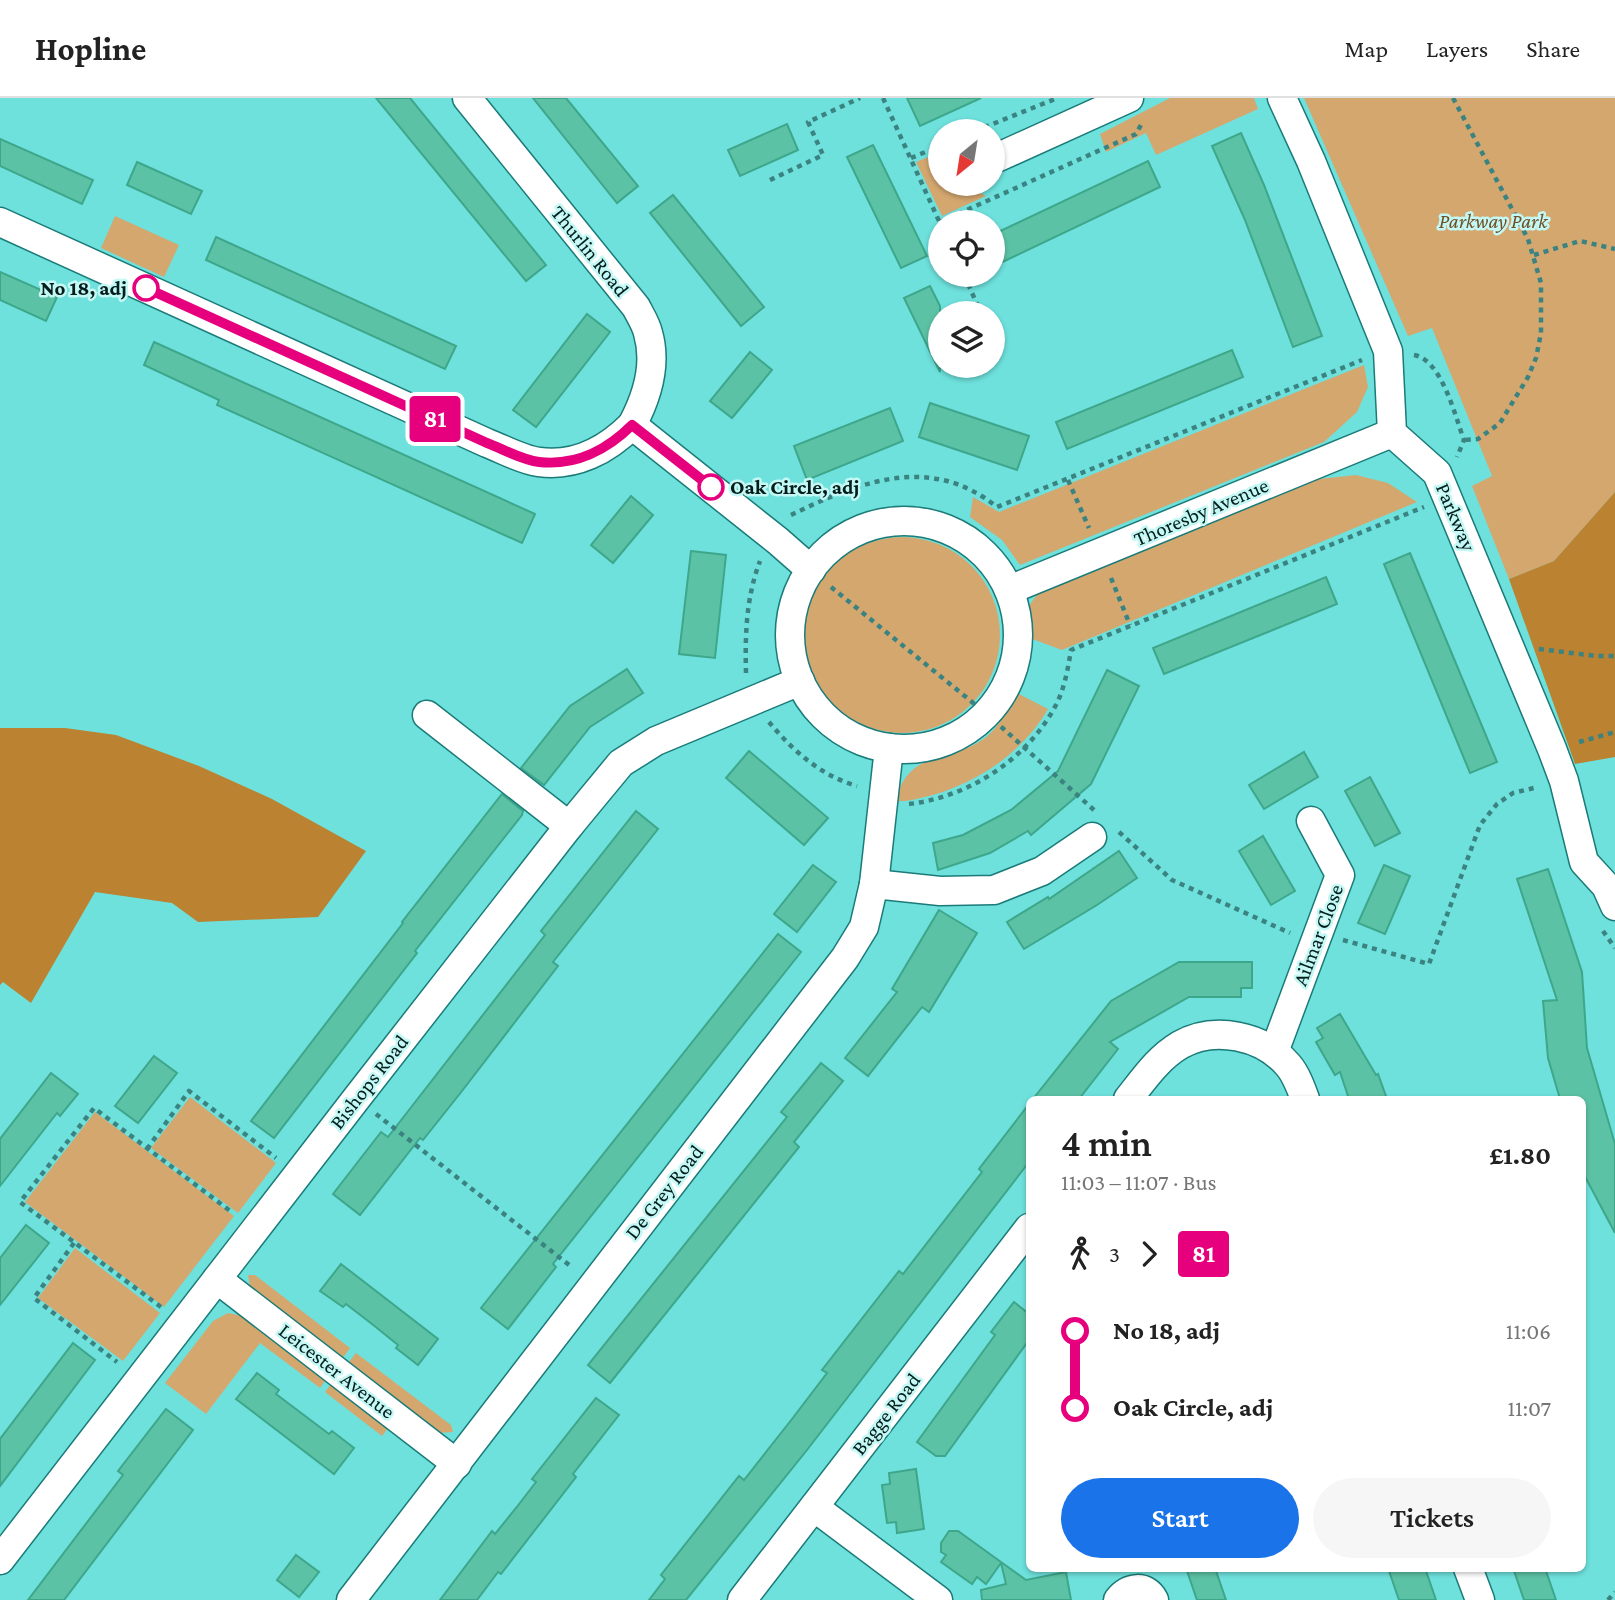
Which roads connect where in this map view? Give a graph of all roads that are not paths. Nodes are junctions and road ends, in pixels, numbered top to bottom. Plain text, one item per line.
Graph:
1 (467, 98) edge
2 (1129, 98) edge
3 (1282, 98) edge
4 (1005, 154) edge
5 (0, 222) edge
6 (632, 425) junction
7 (1392, 433) junction
8 (811, 570) junction
9 (1009, 590) junction
10 (800, 681) junction
11 (427, 715) dead end
12 (889, 748) junction
13 (1311, 821) dead end
14 (569, 825) junction
15 (1103, 827) road end
16 (874, 884) junction
17 (1615, 906) edge
18 (1274, 1052) junction
19 (1130, 1096) edge
20 (1304, 1096) edge
21 (1026, 1232) edge
22 (217, 1279) junction
23 (457, 1464) junction
24 (814, 1507) junction
25 (0, 1560) edge
26 (1470, 1572) edge
27 (351, 1600) edge
28 (742, 1600) edge
29 (938, 1600) edge
30 (1118, 1600) edge
31 (1154, 1600) edge
32 (1480, 1600) edge

1 - 6 street, Thurlin Road
2 - 4 street
3 - 7 street
5 - 6 street
6 - 8 street
7 - 9 street, Thoresby Avenue
7 - 17 street, Parkway
8 - 9 street
8 - 10 street
9 - 12 street
10 - 12 street
10 - 14 street, Bishops Road
11 - 14 street
12 - 16 street, De Grey Road
13 - 18 street, Ailmar Close
14 - 22 street, Bishops Road
15 - 16 street
16 - 23 street, De Grey Road
18 - 19 street
18 - 20 street
21 - 24 street, Bagge Road
22 - 23 street, Leicester Avenue
22 - 25 street, Bishops Road
23 - 27 street, De Grey Road
24 - 28 street, Bagge Road
24 - 29 street
26 - 32 street
30 - 31 street

